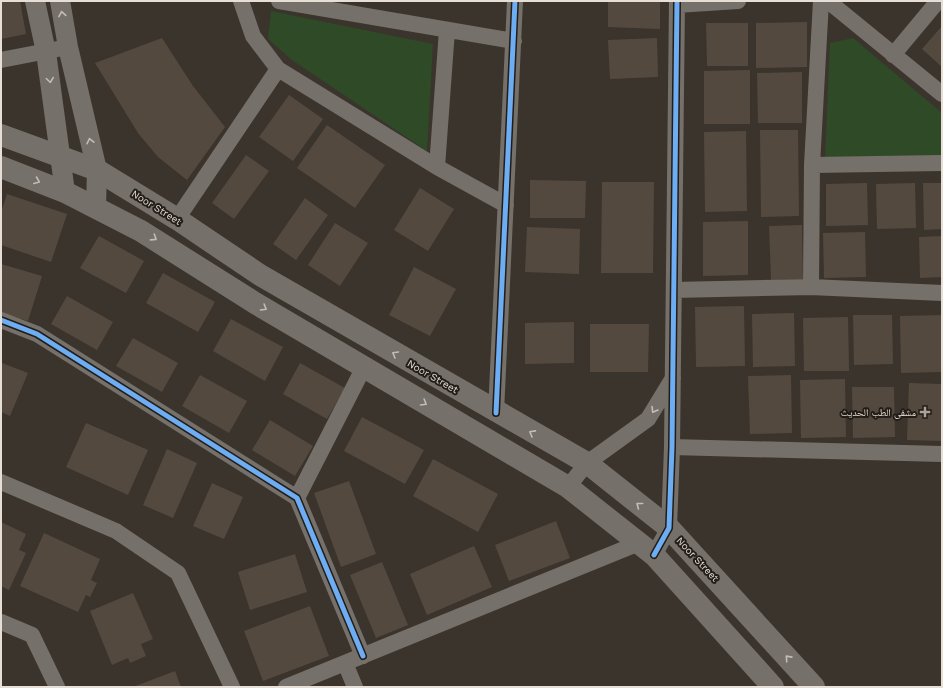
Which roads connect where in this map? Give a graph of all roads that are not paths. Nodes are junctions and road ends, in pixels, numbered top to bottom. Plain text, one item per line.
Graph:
1 (35, 1) edge
2 (60, 1) edge
3 (241, 1) edge
4 (279, 1) edge
5 (515, 1) edge
6 (738, 1) edge
7 (821, 1) edge
8 (828, 1) edge
9 (938, 1) edge
10 (677, 3) edge
11 (447, 30) junction
12 (514, 41) junction
13 (68, 47) junction
14 (46, 52) junction
15 (893, 55) junction
16 (1, 60) edge
17 (278, 69) junction
18 (942, 94) edge
19 (1, 135) edge
20 (62, 158) junction
21 (942, 163) edge
22 (812, 164) junction
23 (1, 167) edge
24 (437, 167) junction
25 (97, 170) junction
26 (65, 192) junction
27 (506, 205) junction
28 (96, 207) junction
29 (178, 219) junction
30 (811, 287) junction
31 (674, 290) junction
32 (942, 293) edge
33 (1, 320) edge
34 (364, 367) junction
35 (674, 376) junction
36 (496, 412) junction
37 (672, 447) junction
38 (942, 454) edge
39 (586, 463) junction
40 (1, 482) edge
41 (568, 487) junction
42 (297, 498) junction
43 (669, 528) junction
44 (647, 549) junction
45 (1, 622) edge
46 (363, 656) junction
47 (344, 663) junction
48 (57, 687) edge
49 (232, 687) edge
50 (286, 687) edge
51 (355, 687) edge
52 (773, 687) edge
53 (814, 687) edge

1 - 14 street
13 -> 2 street
3 - 17 street
4 - 11 street
5 - 12 street
6 - 10 street
7 - 22 street
8 - 15 street
9 - 15 street
10 - 31 street
11 - 12 street
11 - 24 street
12 - 27 street
13 - 14 street
25 -> 13 street
14 - 16 street
14 -> 20 street
15 - 18 street
17 - 24 street
17 - 29 street
19 - 20 main road, Noor Street
20 - 25 main road, Noor Street
20 - 26 street
21 - 22 street
22 - 30 street
23 -> 26 main road
24 - 27 street
25 - 28 street
25 - 29 main road, Noor Street
26 - 28 main road
27 - 36 street
28 -> 34 main road
36 -> 29 main road, Noor Street
30 - 31 street
30 - 32 street
31 - 35 street
33 - 42 street
34 -> 41 main road
34 - 42 street
35 - 37 street
35 -> 39 street
39 -> 36 main road, Noor Street
37 - 38 street
37 - 43 street
39 - 41 street
43 -> 39 main road, Noor Street
40 - 49 street
41 - 44 main road
42 - 46 street
43 - 44 street
53 -> 43 main road, Noor Street
44 - 46 street
44 - 52 main road
45 - 48 street
46 - 47 street
47 - 50 street
47 - 51 street

